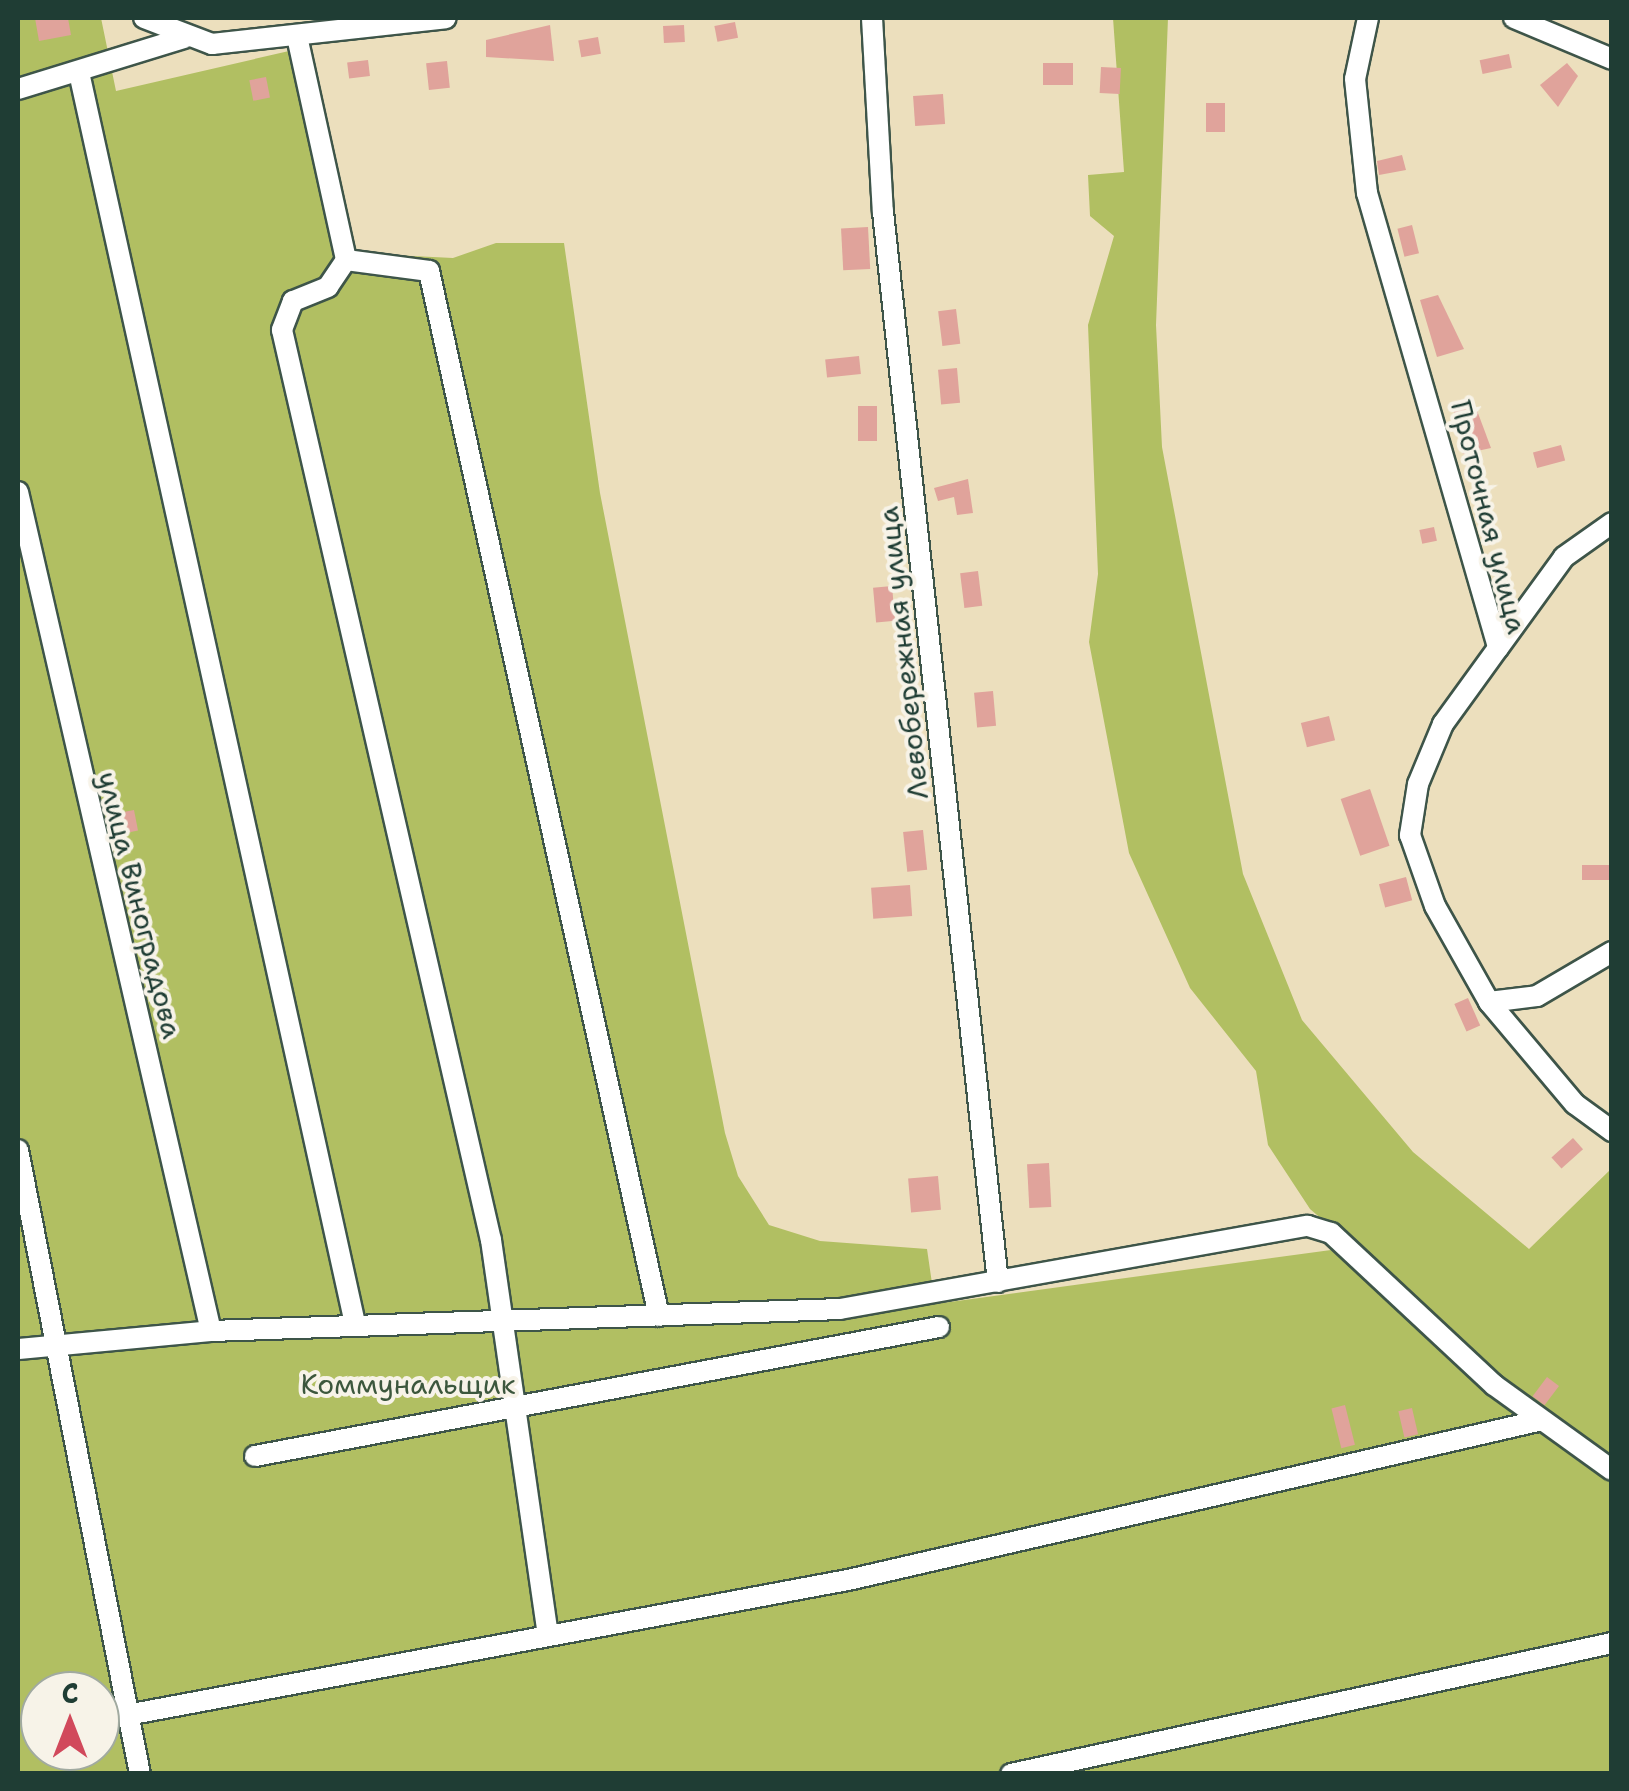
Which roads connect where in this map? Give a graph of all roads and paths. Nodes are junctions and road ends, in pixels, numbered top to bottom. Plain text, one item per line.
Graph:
1 (144, 18) edge
2 (446, 18) edge
3 (872, 18) edge
4 (1368, 18) edge
5 (1514, 18) edge
6 (184, 38) junction
7 (298, 40) junction
8 (1612, 59) edge
9 (80, 77) junction
10 (18, 90) edge
11 (346, 260) junction
12 (18, 492) edge
13 (1612, 522) edge
14 (1498, 648) junction
15 (1612, 952) edge
16 (1490, 1002) junction
17 (1612, 1130) edge
18 (18, 1150) edge
19 (998, 1282) junction
20 (659, 1316) junction
21 (503, 1323) junction
22 (356, 1324) junction
23 (939, 1327) dead end
24 (211, 1331) junction
25 (63, 1348) junction
26 (18, 1349) edge
27 (515, 1401) junction
28 (1538, 1421) junction
29 (255, 1456) dead end
30 (1612, 1470) edge
31 (548, 1634) junction
32 (1612, 1643) edge
33 (127, 1715) junction
34 (140, 1774) edge
35 (1012, 1774) edge

1 - 6 street
2 - 7 street
3 - 19 street, Левобережная улица
4 - 14 street, Проточная улица
5 - 8 street
6 - 7 street
6 - 9 street
7 - 11 street
9 - 10 street
9 - 22 street
11 - 20 street
11 - 21 street
12 - 24 street, улица Виноградова
13 - 14 street
14 - 16 street, Проточная улица
15 - 16 street
16 - 17 street, Проточная улица
18 - 25 street
19 - 20 street
19 - 28 street
20 - 21 street
21 - 22 street
21 - 27 street
22 - 24 street
23 - 27 street
24 - 25 street
25 - 26 street
25 - 33 street
27 - 29 street
27 - 31 street
28 - 30 street
28 - 31 street
31 - 33 street
32 - 35 street
33 - 34 street

